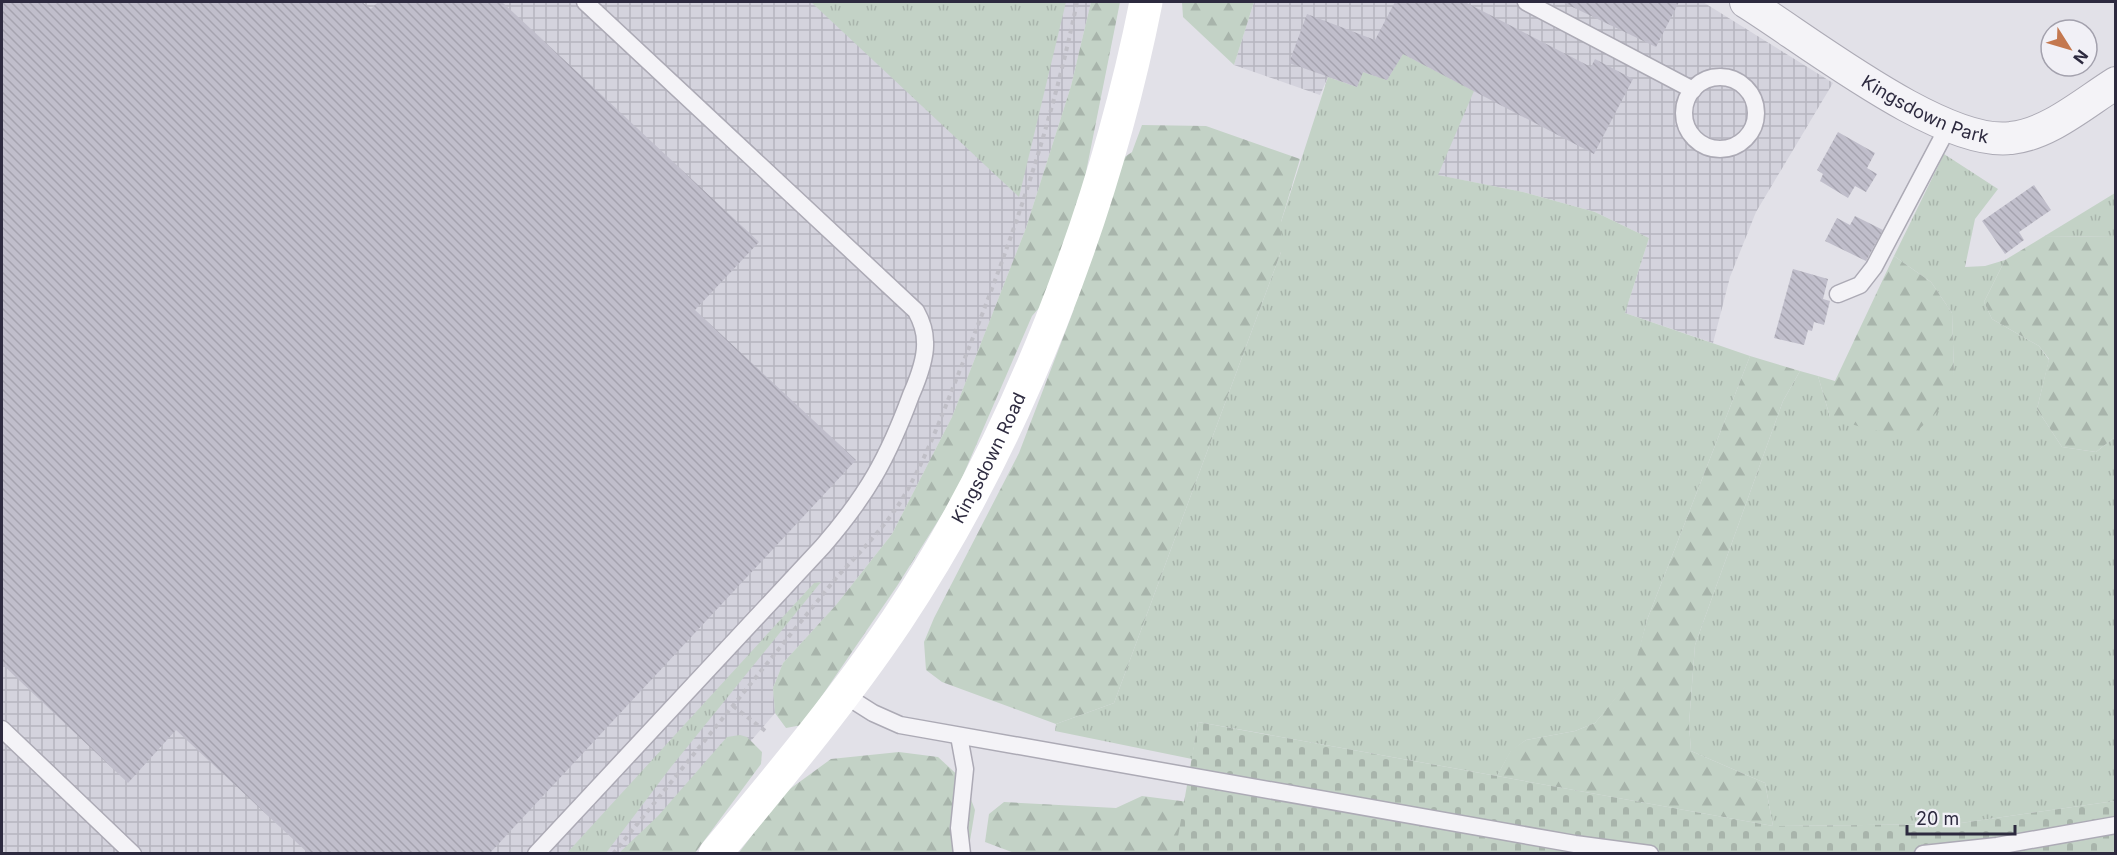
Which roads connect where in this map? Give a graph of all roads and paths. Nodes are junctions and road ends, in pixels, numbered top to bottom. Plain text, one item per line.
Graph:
1 (585, 2) edge
2 (1146, 2) edge
3 (1527, 2) edge
4 (1746, 2) edge
5 (2115, 83) edge
6 (1693, 90) junction
7 (1949, 125) junction
8 (1838, 294) dead end
9 (843, 694) junction
10 (2, 729) edge
11 (959, 736) junction
12 (797, 755) junction
13 (2115, 825) edge
14 (133, 854) edge
15 (536, 854) edge
16 (613, 854) edge
17 (715, 854) edge
18 (962, 854) edge
19 (1650, 854) edge
20 (1923, 854) edge

1 - 15 lane
2 - 9 main road, Kingsdown Road
3 - 6 lane
4 - 7 street, Kingsdown Park
5 - 7 street, Kingsdown Park
6 - 6 lane
7 - 8 lane
9 - 11 lane
9 - 12 main road, Kingsdown Road
10 - 14 lane
11 - 18 lane
11 - 19 lane
12 - 16 path
12 - 17 main road, Kingsdown Road
13 - 20 lane

